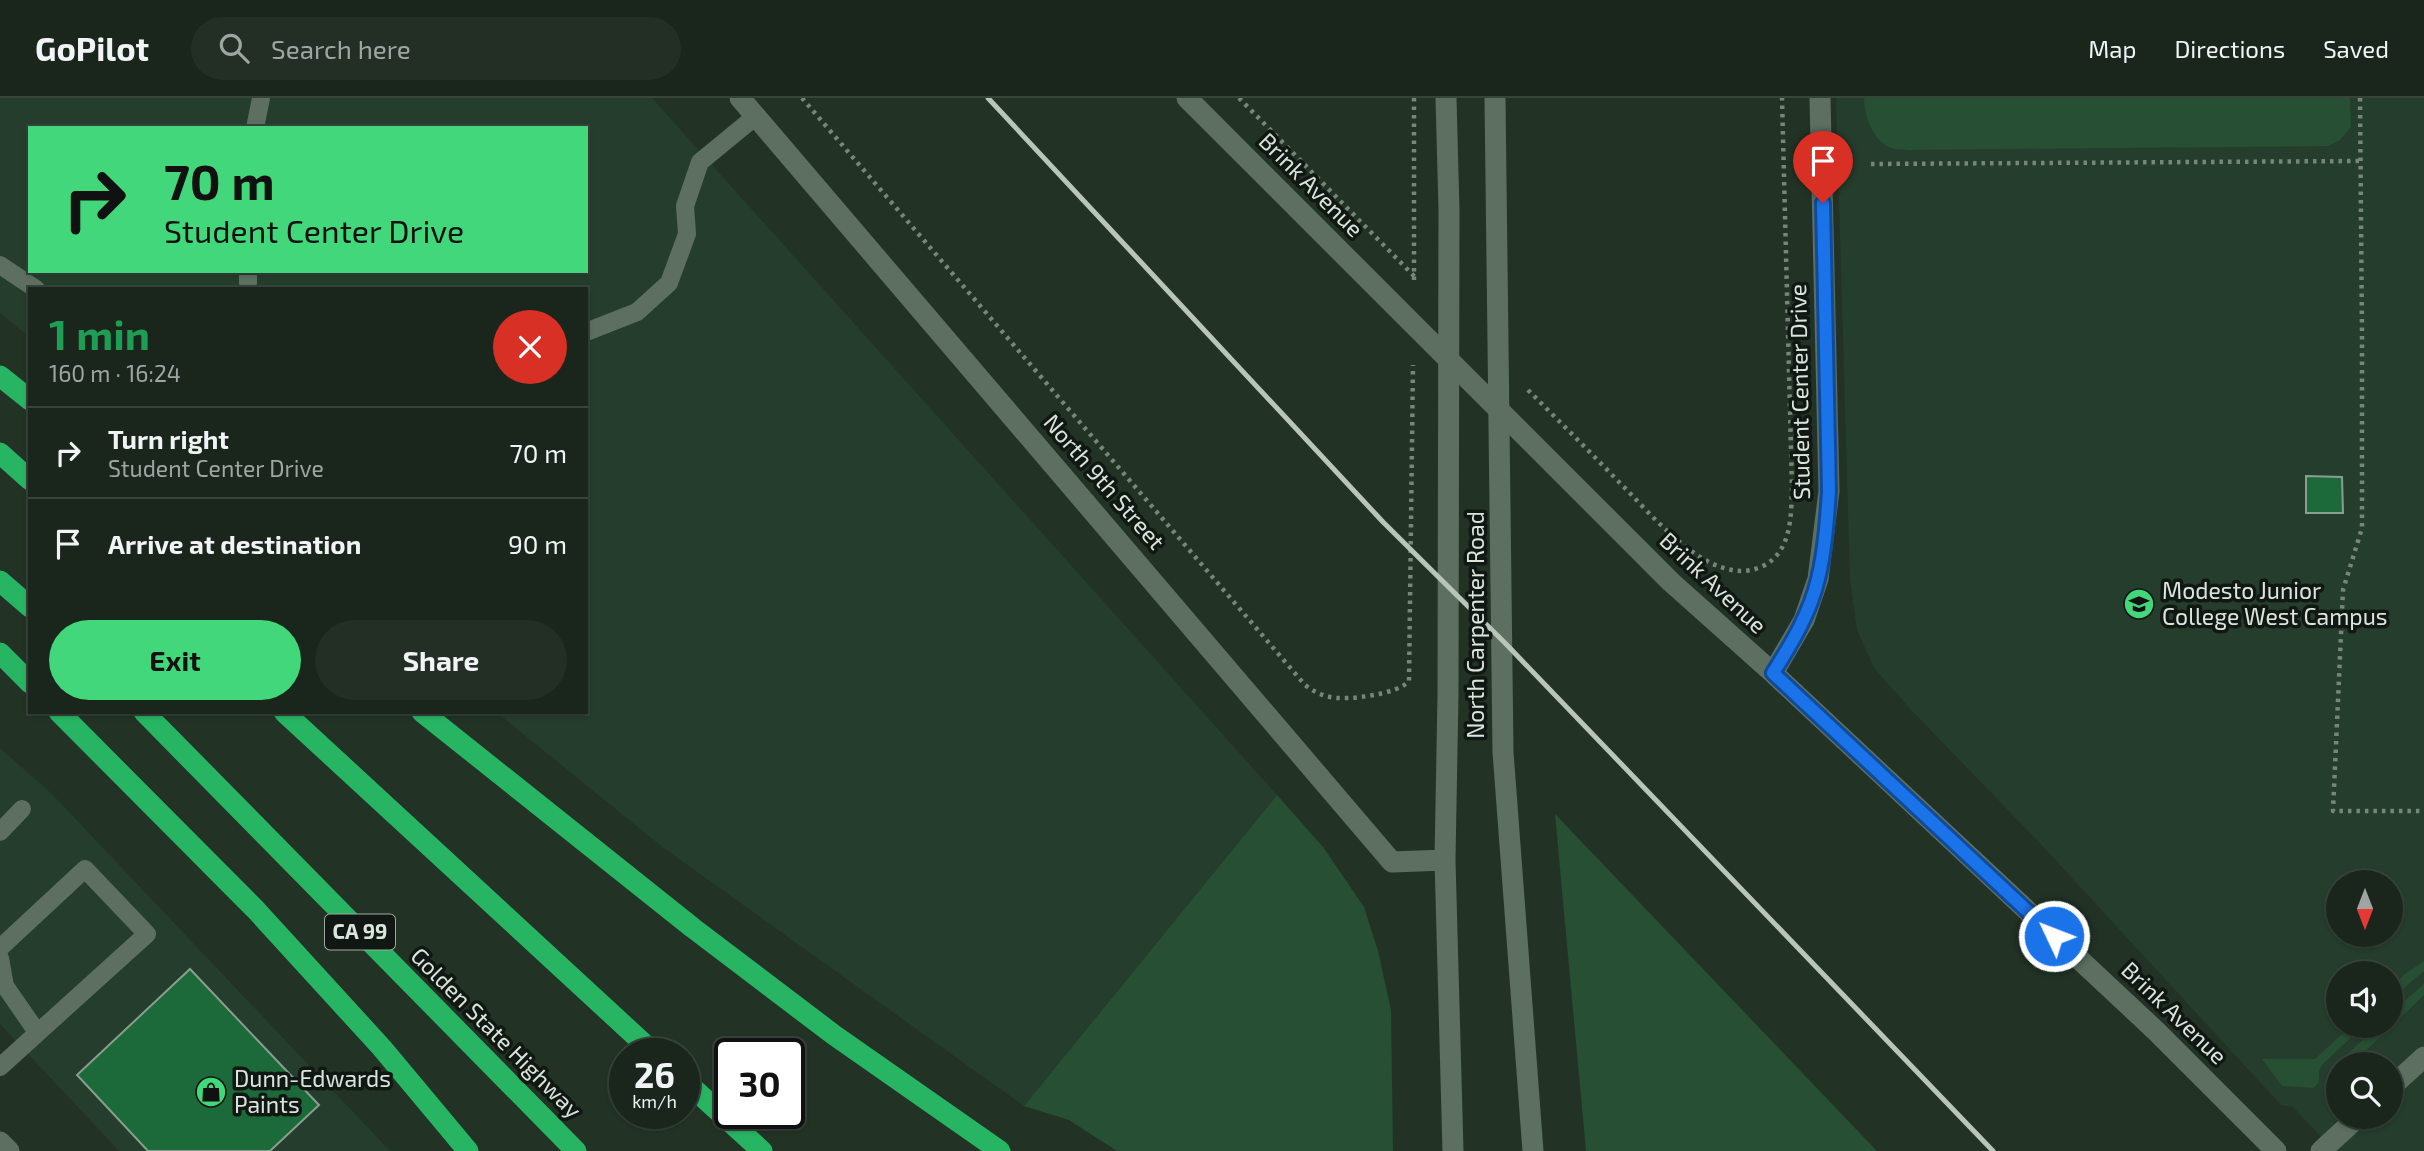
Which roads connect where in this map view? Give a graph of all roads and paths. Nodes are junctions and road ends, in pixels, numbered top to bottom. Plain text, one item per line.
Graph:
1 (261, 98) edge
2 (740, 98) edge
3 (802, 98) edge
4 (1188, 98) edge
5 (1239, 98) edge
6 (1414, 98) edge
7 (1446, 98) edge
8 (1495, 98) edge
9 (1782, 98) edge
10 (1820, 98) edge
11 (2360, 98) edge
12 (756, 116) junction
13 (255, 126) edge
14 (2361, 161) junction
15 (1871, 164) dead end
16 (0, 265) edge
17 (1414, 286) dead end
18 (33, 287) edge
19 (1425, 288) dead end
20 (588, 331) edge
21 (1413, 355) dead end
22 (0, 376) edge
23 (1522, 385) dead end
24 (28, 398) edge
25 (0, 453) edge
26 (28, 478) edge
27 (0, 581) edge
28 (28, 605) edge
29 (0, 653) edge
30 (1773, 673) junction
31 (28, 680) edge
32 (61, 714) edge
33 (146, 714) edge
34 (286, 714) edge
35 (425, 714) edge
36 (22, 809) dead end
37 (2424, 811) edge
38 (0, 832) edge
39 (1445, 860) junction
40 (0, 947) edge
41 (0, 958) edge
42 (37, 1032) junction
43 (638, 1038) edge
44 (2424, 1058) edge
45 (0, 1067) edge
46 (2406, 1080) edge
47 (700, 1095) edge
48 (2345, 1129) edge
49 (0, 1142) edge
50 (9, 1151) edge
51 (468, 1151) edge
52 (576, 1151) edge
53 (762, 1151) edge
54 (1000, 1151) edge
55 (1453, 1151) edge
56 (1533, 1151) edge
57 (2276, 1151) edge
58 (2320, 1151) edge

1 - 13 lane
2 - 12 street, North 9th Street
3 - 21 path
4 - 30 street, Brink Avenue
5 - 19 path
6 - 17 path
7 - 39 street, North Carpenter Road
8 - 56 street, North Carpenter Road
9 - 23 path
10 - 30 street, Student Center Drive
11 - 14 path
12 - 20 lane
12 - 39 street, North 9th Street
14 - 15 path
14 - 37 path
16 - 18 lane
22 - 24 highway
25 - 26 highway
27 - 28 highway
29 - 31 highway
30 - 57 street, Brink Avenue
32 - 51 highway
33 - 52 highway, Golden State Highway / CA 99
34 - 43 highway
35 - 54 highway
36 - 38 lane
39 - 55 street, North Carpenter Road
40 - 42 lane
41 - 42 lane
42 - 45 lane
44 - 46 street
47 - 53 highway
48 - 58 street
49 - 50 street

